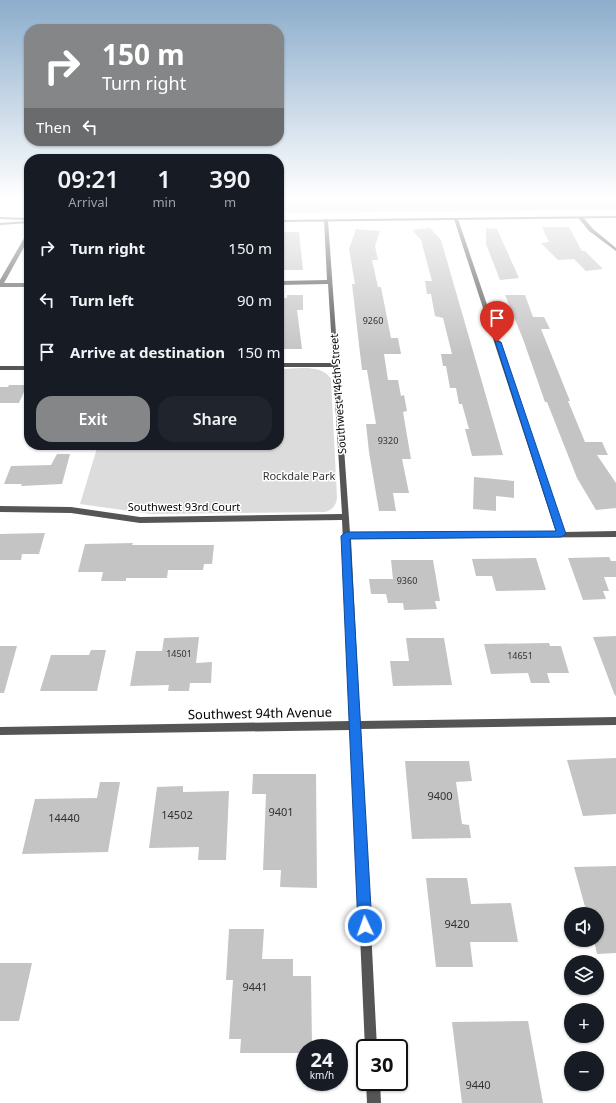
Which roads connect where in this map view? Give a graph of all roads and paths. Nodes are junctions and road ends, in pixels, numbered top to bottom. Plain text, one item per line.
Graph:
1 (20, 250) edge
2 (327, 250) edge
3 (466, 250) edge
4 (329, 282) junction
5 (284, 283) edge
6 (0, 285) edge
7 (24, 285) edge
8 (284, 365) edge
9 (336, 365) junction
10 (0, 368) edge
11 (24, 368) edge
12 (0, 509) edge
13 (346, 517) junction
14 (561, 534) junction
15 (616, 534) edge
16 (346, 536) junction
17 (616, 720) edge
18 (355, 724) junction
19 (0, 730) edge
20 (371, 1039) edge
21 (373, 1091) edge
22 (374, 1103) edge

1 - 6 street
2 - 4 street, Southwest 146th Street
3 - 14 street
4 - 5 street
4 - 9 street, Southwest 146th Street
6 - 7 street
8 - 9 street
9 - 13 street, Southwest 146th Street
10 - 11 street
12 - 13 street, Southwest 93rd Court
13 - 16 street, Southwest 146th Street
14 - 15 street
14 - 16 street
16 - 18 street, Southwest 146th Street
17 - 18 street, Southwest 94th Avenue
18 - 19 street, Southwest 94th Avenue
18 - 20 street, Southwest 146th Street
21 - 22 street

